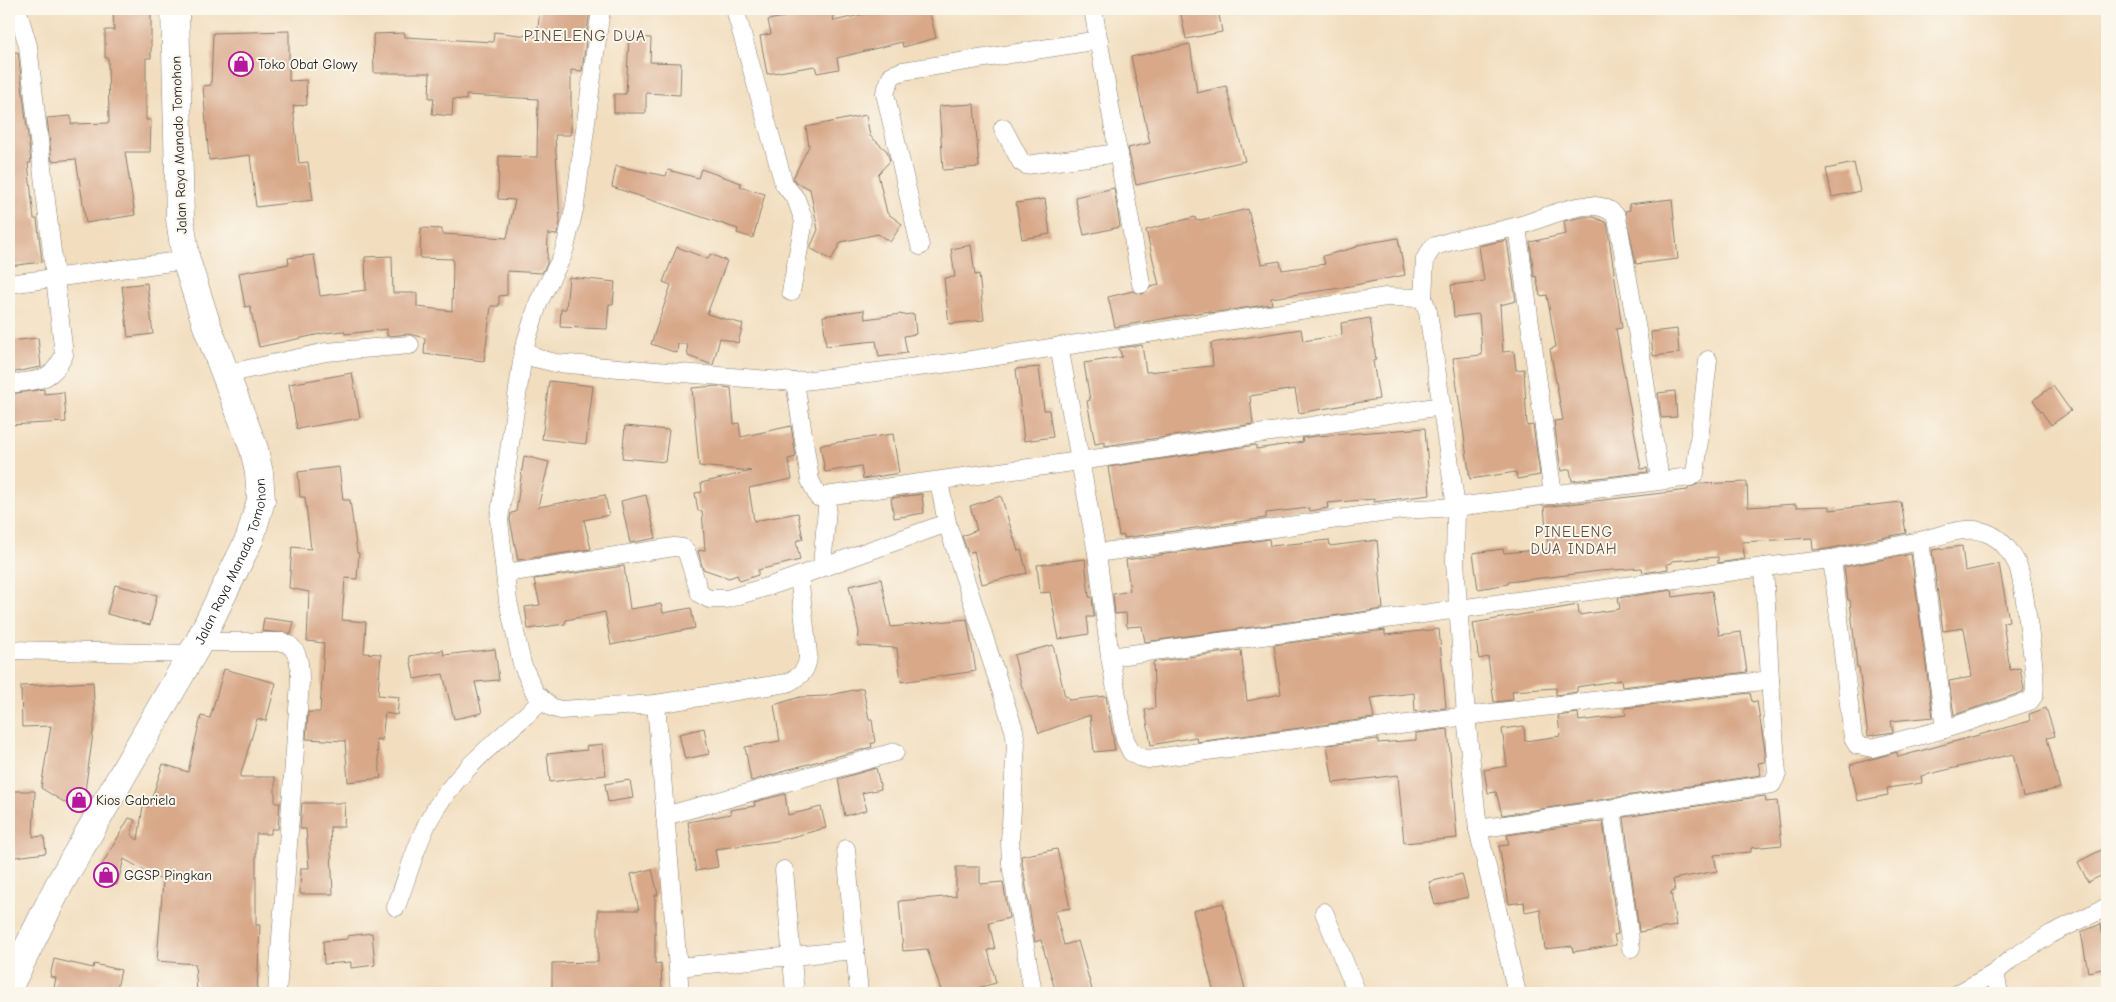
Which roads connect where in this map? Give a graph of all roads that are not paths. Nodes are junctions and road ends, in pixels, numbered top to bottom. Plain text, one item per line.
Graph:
1 (14, 9) edge
2 (175, 9) edge
3 (601, 9) edge
4 (735, 9) edge
5 (1093, 9) edge
6 (1099, 40) junction
7 (1003, 128) dead end
8 (1119, 153) junction
9 (1517, 227) junction
10 (920, 246) dead end
11 (186, 260) junction
12 (56, 277) junction
13 (9, 284) edge
14 (1141, 284) dead end
15 (791, 292) dead end
16 (1423, 298) junction
17 (410, 345) dead end
18 (1059, 346) junction
19 (524, 348) junction
20 (1708, 360) dead end
21 (226, 374) junction
22 (795, 382) junction
23 (9, 384) edge
24 (1442, 406) junction
25 (1080, 461) junction
26 (1660, 480) junction
27 (938, 481) junction
28 (1553, 495) junction
29 (828, 497) junction
30 (1456, 507) junction
31 (946, 523) junction
32 (1920, 541) junction
33 (1097, 553) junction
34 (1832, 559) junction
35 (1764, 566) junction
36 (822, 567) junction
37 (506, 573) junction
38 (799, 576) junction
39 (1458, 607) junction
40 (195, 648) junction
41 (9, 650) edge
42 (1110, 658) junction
43 (1770, 680) junction
44 (542, 701) junction
45 (656, 704) junction
46 (1466, 716) junction
47 (1945, 729) junction
48 (895, 752) dead end
49 (1612, 809) junction
50 (665, 816) junction
51 (1478, 829) junction
52 (846, 849) dead end
53 (784, 870) dead end
54 (396, 907) dead end
55 (2107, 907) edge
56 (1324, 912) dead end
57 (1631, 948) dead end
58 (855, 950) junction
59 (792, 956) junction
60 (678, 967) junction
61 (1995, 973) junction
62 (9, 986) edge
63 (276, 993) edge
64 (680, 993) edge
65 (795, 993) edge
66 (859, 993) edge
67 (1033, 993) edge
68 (1357, 993) edge
69 (1518, 993) edge
70 (1959, 993) edge
71 (1999, 993) edge

1 - 12 street
2 - 11 highway, Jalan Raya Manado Tomohon
3 - 19 street
4 - 15 street
5 - 6 street
6 - 8 street
6 - 10 street
7 - 8 street
8 - 14 street
9 - 16 street
9 - 26 street
9 - 28 street
11 - 12 street
11 - 21 highway, Jalan Raya Manado Tomohon
12 - 13 street
12 - 23 street
16 - 18 street
16 - 24 street
17 - 21 street
18 - 22 street
18 - 25 street
19 - 22 street
19 - 37 street
20 - 26 street
21 - 40 highway, Jalan Raya Manado Tomohon
22 - 29 street
24 - 25 street
24 - 30 street
25 - 27 street
25 - 33 street
26 - 28 street
27 - 29 street
27 - 31 street
28 - 30 street
29 - 36 street
30 - 33 street
30 - 39 street
31 - 36 street
31 - 67 street
32 - 34 street
32 - 47 street
32 - 47 street
33 - 42 street
34 - 35 street
34 - 47 street
35 - 39 street
35 - 43 street
36 - 38 street
37 - 38 street
37 - 44 street
38 - 45 street
39 - 42 street
39 - 46 street
40 - 41 street
40 - 62 highway, Jalan Raya Manado Tomohon
40 - 63 street
42 - 46 street
43 - 46 street
43 - 49 street
44 - 45 street
44 - 54 street
45 - 50 street
46 - 51 street
48 - 50 street
49 - 51 street
49 - 57 street
50 - 60 street
51 - 69 street
52 - 58 street
53 - 59 street
55 - 61 street
56 - 68 street
58 - 59 street
58 - 66 street
59 - 60 street
59 - 65 street
60 - 64 street
61 - 70 street
61 - 71 street

